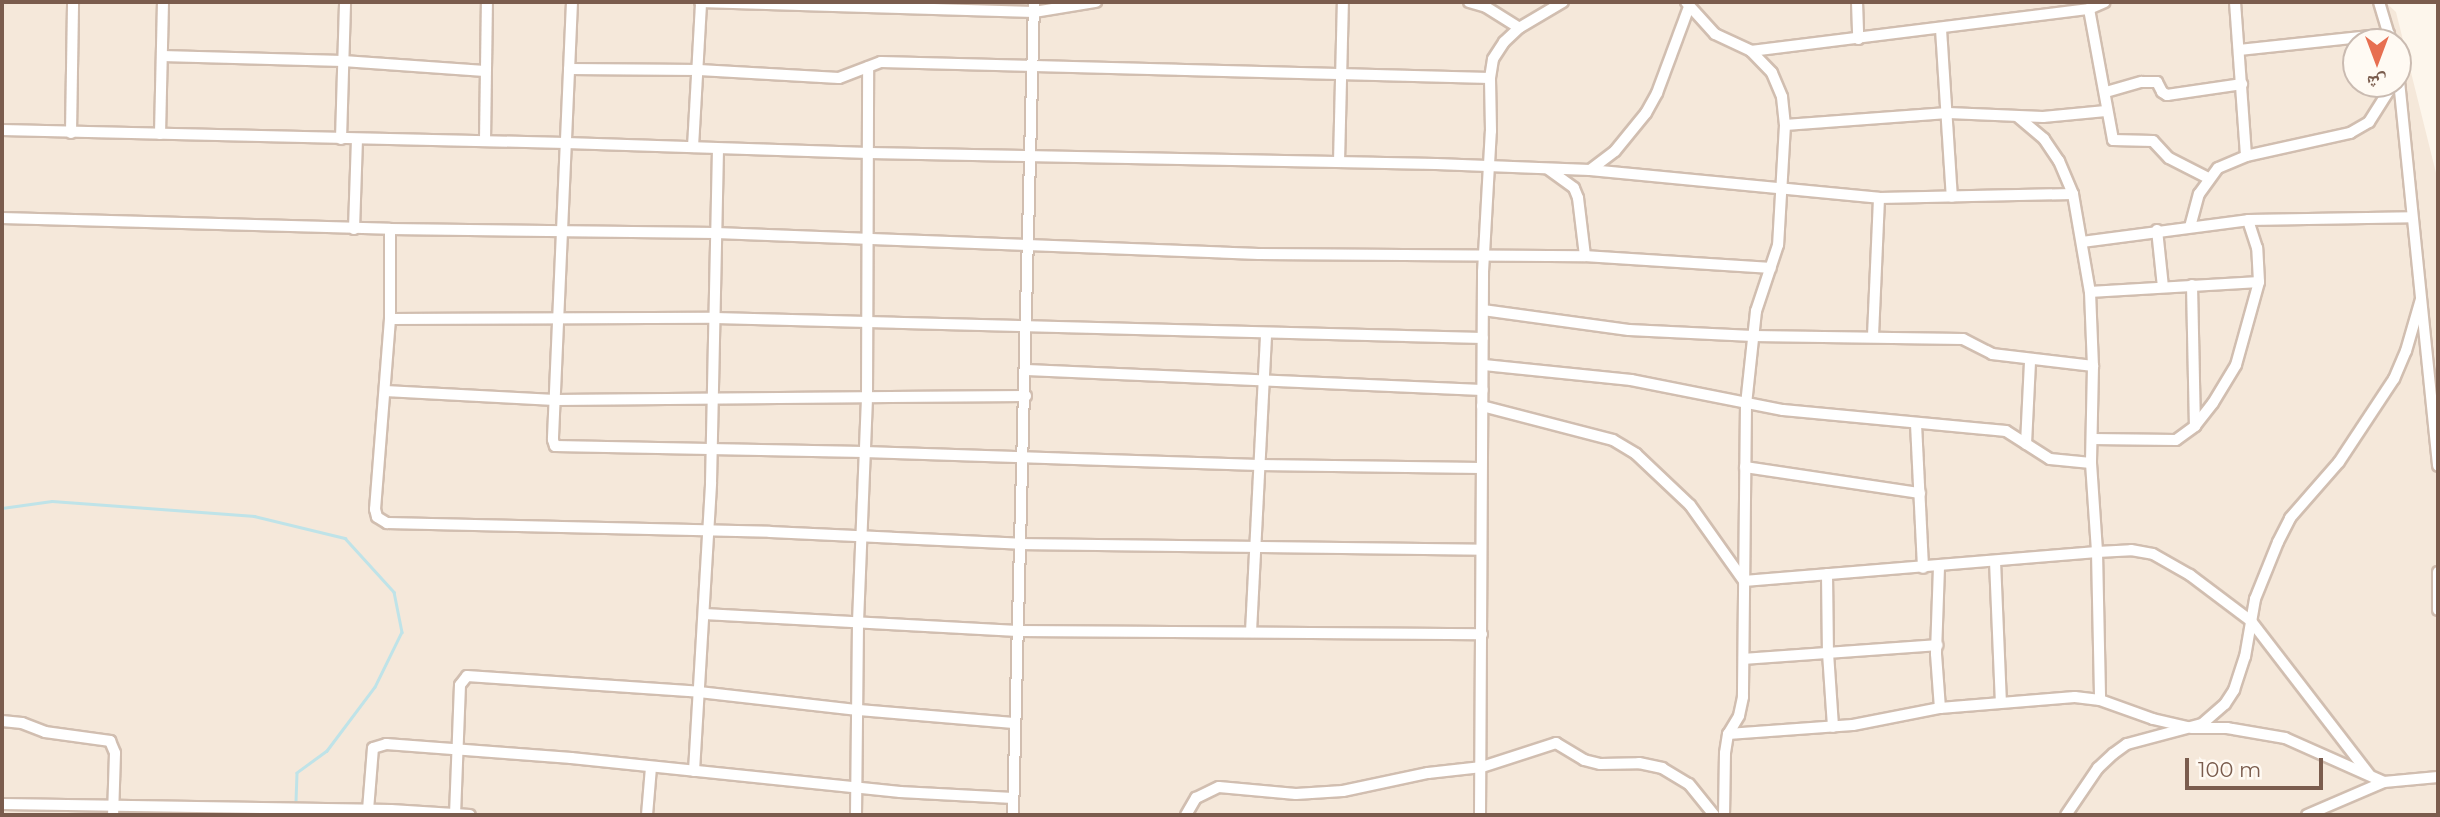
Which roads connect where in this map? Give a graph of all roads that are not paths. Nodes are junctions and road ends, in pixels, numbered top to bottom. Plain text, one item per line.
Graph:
1 (73, 2) edge
2 (163, 2) edge
3 (345, 2) edge
4 (487, 2) edge
5 (572, 2) edge
6 (700, 2) edge
7 (1096, 2) edge
8 (1343, 2) edge
9 (1469, 2) edge
10 (1563, 2) edge
11 (1857, 2) edge
12 (2105, 2) edge
13 (2235, 2) edge
14 (2379, 2) edge
15 (749, 3) edge
16 (1687, 5) edge
17 (1034, 7) edge
18 (2089, 9) junction
19 (1519, 28) junction
20 (2387, 28) edge
21 (1941, 29) junction
22 (1858, 39) junction
23 (2342, 42) edge
24 (2239, 50) junction
25 (1751, 51) junction
26 (162, 56) junction
27 (343, 61) junction
28 (867, 66) junction
29 (1030, 66) junction
30 (569, 69) junction
31 (699, 70) junction
32 (485, 71) junction
33 (1342, 72) junction
34 (1490, 78) junction
35 (2242, 84) junction
36 (2106, 92) junction
37 (2384, 98) edge
38 (2400, 98) edge
39 (2106, 111) junction
40 (1948, 113) junction
41 (2018, 117) junction
42 (1785, 125) junction
43 (2, 130) edge
44 (71, 133) junction
45 (160, 134) junction
46 (341, 139) junction
47 (357, 139) junction
48 (485, 141) junction
49 (566, 143) junction
50 (693, 147) junction
51 (718, 149) junction
52 (869, 153) junction
53 (1031, 155) junction
54 (2246, 156) junction
55 (1339, 162) junction
56 (1489, 166) junction
57 (1548, 169) junction
58 (1590, 170) junction
59 (2208, 178) junction
60 (1782, 190) junction
61 (2073, 194) junction
62 (1879, 198) junction
63 (1952, 198) junction
64 (2412, 217) junction
65 (2, 218) edge
66 (2248, 220) junction
67 (2190, 227) junction
68 (354, 229) junction
69 (390, 229) junction
70 (562, 230) junction
71 (2157, 230) junction
72 (716, 233) junction
73 (868, 240) junction
74 (2082, 242) junction
75 (1029, 244) junction
76 (1585, 256) junction
77 (1484, 257) junction
78 (1771, 268) junction
79 (2259, 282) junction
80 (2192, 285) junction
81 (2163, 287) junction
82 (2090, 292) junction
83 (2421, 299) junction
84 (1483, 310) junction
85 (558, 318) junction
86 (715, 318) junction
87 (390, 319) junction
88 (868, 324) junction
89 (1027, 327) junction
90 (1266, 334) junction
91 (1873, 336) junction
92 (1753, 337) junction
93 (1483, 338) junction
94 (2030, 360) junction
95 (1484, 365) junction
96 (2093, 366) junction
97 (1026, 370) junction
98 (1263, 382) junction
99 (1483, 390) junction
100 (385, 391) junction
101 (1026, 396) junction
102 (867, 397) junction
103 (712, 399) junction
104 (555, 400) junction
105 (1746, 404) junction
106 (1482, 405) junction
107 (1916, 424) junction
108 (2195, 426) junction
109 (2092, 439) junction
110 (2026, 444) junction
111 (711, 448) junction
112 (864, 452) junction
113 (1023, 458) junction
114 (2091, 463) junction
115 (1259, 465) junction
116 (2438, 466) edge
117 (1745, 467) junction
118 (1481, 468) junction
119 (1920, 493) junction
120 (708, 531) junction
121 (861, 538) junction
122 (1021, 544) junction
123 (1255, 549) junction
124 (1480, 550) junction
125 (2098, 552) junction
126 (1996, 561) junction
127 (1938, 567) junction
128 (1923, 568) junction
129 (2438, 572) edge
130 (1826, 573) junction
131 (1744, 581) junction
132 (2438, 610) edge
133 (704, 614) junction
134 (2251, 621) junction
135 (858, 622) junction
136 (1018, 631) junction
137 (1251, 632) junction
138 (1482, 634) junction
139 (1937, 645) junction
140 (1828, 653) junction
141 (1744, 659) junction
142 (699, 692) junction
143 (2100, 700) junction
144 (2001, 702) junction
145 (1940, 708) junction
146 (858, 710) junction
147 (2, 721) edge
148 (1014, 723) junction
149 (1833, 727) junction
150 (2192, 728) junction
151 (1728, 734) junction
152 (457, 751) junction
153 (651, 767) junction
154 (1482, 767) junction
155 (694, 771) junction
156 (2369, 774) junction
157 (2438, 777) edge
158 (2384, 782) junction
159 (858, 787) junction
160 (1013, 799) junction
161 (2, 804) edge
162 (369, 810) junction
163 (113, 811) edge
164 (455, 815) edge
165 (470, 815) edge
166 (647, 815) edge
167 (856, 815) edge
168 (1013, 815) edge
169 (1186, 815) edge
170 (1480, 815) edge
171 (1714, 815) edge
172 (1724, 815) edge
173 (2066, 815) edge
174 (2307, 815) edge

1 - 44 street
2 - 26 street
3 - 27 street
4 - 32 street
5 - 30 street
6 - 15 street
6 - 31 street
7 - 17 street
8 - 33 street
9 - 19 street
10 - 19 street
11 - 22 street
12 - 18 street
13 - 24 street
14 - 20 street
15 - 17 street
16 - 25 street
16 - 58 street
17 - 29 street
18 - 21 street
18 - 36 street
19 - 34 street
21 - 22 street
21 - 40 street
22 - 25 street
23 - 24 street
24 - 35 street
25 - 42 street
26 - 27 street
26 - 45 street
27 - 32 street
27 - 46 street
28 - 29 street
28 - 31 street
28 - 52 street
29 - 33 street
29 - 53 street
30 - 31 street
30 - 49 street
31 - 50 street
32 - 48 street
33 - 34 street
33 - 55 street
34 - 56 street
35 - 36 street
35 - 54 street
36 - 39 street
37 - 54 street
38 - 64 street
39 - 41 street
39 - 59 street
40 - 41 street
40 - 42 street
40 - 63 street
41 - 61 street
42 - 60 street
43 - 44 street
44 - 45 street
45 - 46 street
46 - 47 street
47 - 48 street
47 - 68 street
48 - 49 street
49 - 50 street
49 - 70 street
50 - 51 street
51 - 52 street
51 - 72 street
52 - 53 street
52 - 73 street
53 - 55 street
53 - 75 street
54 - 59 street
55 - 56 street
56 - 57 street
56 - 77 street
57 - 58 street
57 - 76 street
58 - 60 street
59 - 67 street
60 - 62 street
60 - 78 street
61 - 63 street
61 - 74 street
62 - 63 street
62 - 91 street
64 - 66 street
64 - 83 street
65 - 68 street
66 - 67 street
66 - 79 street
67 - 71 street
68 - 69 street
69 - 70 street
69 - 87 street
70 - 72 street
70 - 85 street
71 - 74 street
71 - 81 street
72 - 73 street
72 - 86 street
73 - 75 street
73 - 88 street
74 - 82 street
75 - 77 street
75 - 89 street
76 - 77 street
76 - 78 street
77 - 84 street
78 - 92 street
79 - 80 street
79 - 108 street
80 - 81 street
80 - 108 street
81 - 82 street
82 - 96 street
83 - 116 street
83 - 134 street
84 - 92 street
84 - 93 street
85 - 86 street
85 - 87 street
85 - 104 street
86 - 88 street
86 - 103 street
87 - 100 street
88 - 89 street
88 - 102 street
89 - 90 street
89 - 97 street
90 - 93 street
90 - 98 street
91 - 92 street
91 - 94 street
92 - 105 street
93 - 95 street
94 - 96 street
94 - 110 street
95 - 99 street
95 - 105 street
96 - 109 street
97 - 98 street
97 - 101 street
98 - 99 street
98 - 115 street
99 - 106 street
100 - 104 street
100 - 120 street
101 - 102 street
101 - 113 street
102 - 103 street
102 - 112 street
103 - 104 street
103 - 111 street
104 - 111 street
105 - 107 street
105 - 117 street
106 - 118 street
106 - 131 street
107 - 110 street
107 - 119 street
108 - 109 street
109 - 114 street
110 - 114 street
111 - 112 street
111 - 120 street
112 - 113 street
112 - 121 street
113 - 115 street
113 - 122 street
114 - 125 street
115 - 118 street
115 - 123 street
117 - 119 street
117 - 131 street
118 - 124 street
119 - 128 street
120 - 121 street
120 - 133 street
121 - 122 street
121 - 135 street
122 - 123 street
122 - 136 street
123 - 124 street
123 - 137 street
124 - 138 street
125 - 126 street
125 - 134 street
125 - 143 street
126 - 127 street
126 - 144 street
127 - 128 street
127 - 139 street
128 - 130 street
129 - 132 street
130 - 131 street
130 - 140 street
131 - 141 street
133 - 135 street
133 - 142 street
134 - 150 street
134 - 156 street
135 - 136 street
135 - 146 street
136 - 137 street
136 - 148 street
137 - 138 street
138 - 154 street
139 - 140 street
139 - 145 street
140 - 141 street
140 - 149 street
141 - 151 street
142 - 146 street
142 - 152 street
142 - 155 street
143 - 144 street
143 - 150 street
144 - 145 street
145 - 149 street
146 - 148 street
146 - 159 street
147 - 163 street
148 - 160 street
149 - 151 street
150 - 156 street
150 - 173 street
151 - 172 street
152 - 153 street
152 - 162 street
152 - 164 street
153 - 155 street
153 - 166 street
154 - 169 street
154 - 170 street
154 - 171 street
155 - 159 street
156 - 158 street
157 - 158 street
158 - 174 street
159 - 160 street
159 - 167 street
160 - 168 street
161 - 163 street
162 - 163 street
162 - 164 street
164 - 165 street

